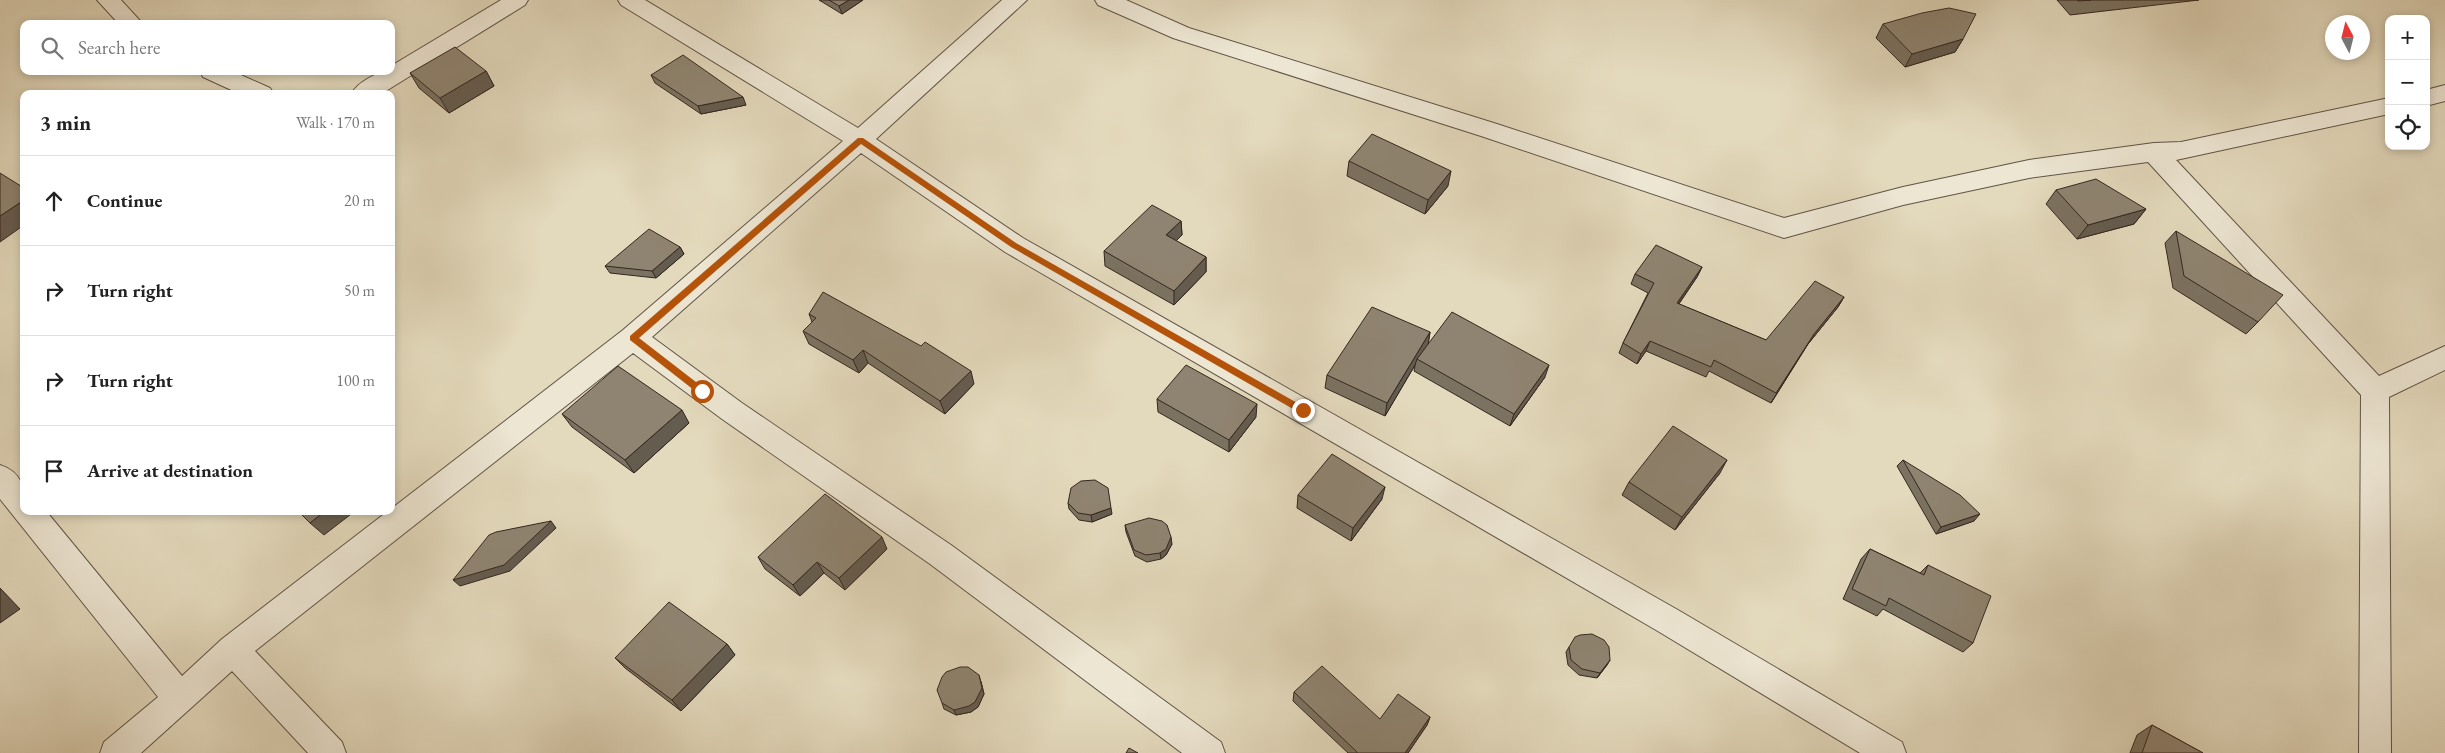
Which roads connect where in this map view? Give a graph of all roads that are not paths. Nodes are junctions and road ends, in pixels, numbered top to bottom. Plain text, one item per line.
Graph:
1 (108, 0) edge
2 (518, 0) edge
3 (629, 0) edge
4 (1016, 0) edge
5 (1106, 0) edge
6 (128, 20) edge
7 (220, 75) edge
8 (253, 90) edge
9 (371, 90) edge
10 (2445, 93) edge
11 (2430, 97) edge
12 (2385, 107) edge
13 (860, 140) junction
14 (2154, 152) junction
15 (633, 338) junction
16 (2445, 357) edge
17 (2376, 391) junction
18 (0, 477) edge
19 (20, 501) edge
20 (31, 515) edge
21 (233, 649) junction
22 (180, 699) junction
23 (116, 753) edge
24 (330, 753) edge
25 (1209, 753) edge
26 (1890, 753) edge
27 (2375, 753) edge

1 - 6 street
2 - 9 street
3 - 13 street
4 - 13 street
5 - 14 street
7 - 8 street
10 - 11 street
12 - 14 street
13 - 15 street
13 - 26 street
14 - 17 street
15 - 21 street
15 - 25 street
16 - 17 street
17 - 27 street
18 - 19 street
20 - 22 street
21 - 22 street
21 - 24 street
22 - 23 street

